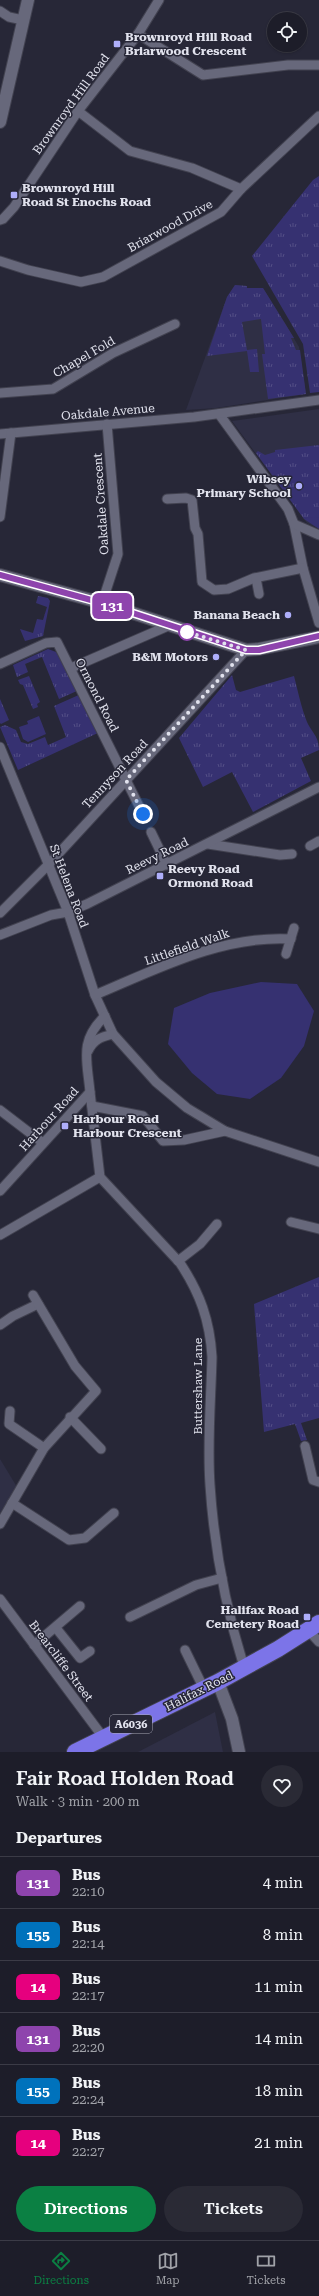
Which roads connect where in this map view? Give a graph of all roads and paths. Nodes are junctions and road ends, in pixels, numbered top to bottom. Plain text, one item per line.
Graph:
1 (28, 0) edge
2 (159, 0) edge
3 (0, 11) edge
4 (23, 20) junction
5 (138, 34) junction
6 (319, 65) edge
7 (78, 111) junction
8 (319, 116) edge
9 (0, 122) edge
10 (241, 189) junction
11 (0, 220) edge
12 (0, 261) edge
13 (175, 324) dead end
14 (0, 393) edge
15 (319, 400) edge
16 (219, 414) junction
17 (107, 424) junction
18 (11, 433) junction
19 (0, 434) edge
20 (167, 500) dead end
21 (0, 517) edge
22 (294, 524) junction
23 (319, 535) edge
24 (303, 568) junction
25 (0, 575) edge
26 (256, 578) junction
27 (259, 594) dead end
28 (102, 603) junction
29 (319, 624) edge
30 (168, 626) junction
31 (319, 636) edge
32 (246, 650) junction
33 (0, 664) edge
34 (71, 668) junction
35 (0, 747) edge
36 (126, 780) junction
37 (319, 787) edge
38 (143, 814) dead end
39 (151, 832) dead end
40 (319, 841) edge
41 (208, 844) junction
42 (310, 846) dead end
43 (292, 854) dead end
44 (49, 864) junction
45 (167, 865) junction
46 (68, 912) junction
47 (0, 913) edge
48 (294, 928) dead end
49 (0, 935) edge
50 (290, 939) junction
51 (286, 954) dead end
52 (95, 995) junction
53 (105, 1016) junction
54 (113, 1034) junction
55 (87, 1053) junction
56 (90, 1092) junction
57 (92, 1106) junction
58 (0, 1110) edge
59 (225, 1130) junction
60 (43, 1143) junction
61 (319, 1162) edge
62 (100, 1177) junction
63 (0, 1191) edge
64 (291, 1222) dead end
65 (217, 1224) dead end
66 (319, 1229) edge
67 (0, 1235) edge
68 (178, 1261) junction
69 (33, 1295) dead end
70 (38, 1304) junction
71 (0, 1325) edge
72 (10, 1411) dead end
73 (70, 1418) junction
74 (305, 1446) dead end
75 (44, 1448) junction
76 (102, 1449) dead end
77 (319, 1482) edge
78 (12, 1503) junction
79 (114, 1513) dead end
80 (0, 1524) edge
81 (222, 1578) junction
82 (0, 1599) edge
83 (80, 1606) dead end
84 (130, 1617) dead end
85 (56, 1628) junction
86 (316, 1632) edge
87 (34, 1645) junction
88 (185, 1650) dead end
89 (90, 1651) dead end
90 (244, 1667) junction
91 (211, 1686) junction
92 (103, 1737) junction
93 (75, 1752) edge
94 (239, 1752) edge

1 - 4 main road
2 - 5 street, Brownroyd Hill Road
3 - 4 street
4 - 9 main road
5 - 6 street
5 - 7 street, Brownroyd Hill Road
7 - 10 street
7 - 11 street, Brownroyd Hill Road
8 - 10 street, Briarwood Drive
10 - 12 street, Briarwood Drive
13 - 14 street, Chapel Fold
15 - 16 street, Oakdale Avenue
16 - 17 street, Oakdale Avenue
16 - 22 street
17 - 18 street, Oakdale Avenue
17 - 28 street, Oakdale Crescent
18 - 19 street, Oakdale Avenue
18 - 21 street
20 - 26 street
22 - 23 street
22 - 24 street
24 - 26 street
24 - 29 street
25 - 28 main road
26 - 27 street
28 - 30 main road
30 - 32 main road
30 - 34 street
31 - 32 main road
32 - 36 street, Tennyson Road
33 - 34 street, Ormond Road
34 - 36 street, Ormond Road
35 - 44 street, St Helena Road
36 - 38 street, Ormond Road
36 - 44 street, Tennyson Road
37 - 41 street, Reevy Road
39 - 45 street
40 - 42 street
41 - 43 street
41 - 45 street, Reevy Road
44 - 46 street, St Helena Road
44 - 47 street, Tennyson Road
45 - 46 street, Reevy Road
46 - 49 street, Reevy Road
46 - 52 street, St Helena Road
48 - 50 street
50 - 51 street
50 - 52 street, Littlefield Walk
52 - 53 street, St Helena Road
53 - 54 street, St Helena Road
53 - 55 street, Harbour Road
54 - 55 street
54 - 59 street, St Helena Road
55 - 56 street, Harbour Road
56 - 57 street
56 - 60 street, Harbour Road
57 - 59 street
57 - 62 street
58 - 60 street
59 - 61 street, St Helena Road
60 - 63 street, Harbour Road
62 - 67 street
62 - 68 street, Buttershaw Lane
64 - 66 street
65 - 68 street
68 - 81 street, Buttershaw Lane
69 - 70 street
70 - 71 street
70 - 73 street
72 - 75 street
73 - 75 street
73 - 76 street
74 - 77 street
75 - 78 street
78 - 79 street
78 - 80 street
81 - 84 street
81 - 90 street, Buttershaw Lane
82 - 87 street, Brearcliffe Street
83 - 85 street
85 - 87 street
85 - 89 street
86 - 90 highway, Halifax Road / A6036
87 - 92 street, Brearcliffe Street
88 - 91 street
90 - 91 highway, Halifax Road / A6036
91 - 92 highway, Halifax Road / A6036
91 - 94 main road
92 - 93 highway, Halifax Road / A6036

